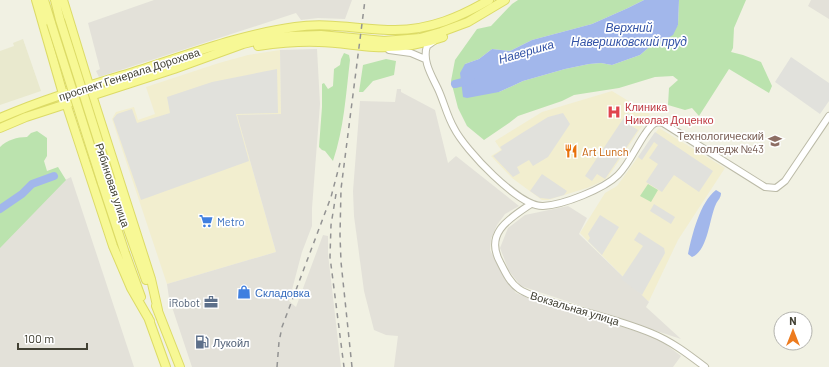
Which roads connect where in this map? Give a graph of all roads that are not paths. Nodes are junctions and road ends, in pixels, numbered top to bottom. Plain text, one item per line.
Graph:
1 (36, 0) edge
2 (44, 0) edge
3 (55, 0) edge
4 (63, 0) edge
5 (490, 0) edge
6 (504, 1) edge
7 (437, 39) junction
8 (362, 46) junction
9 (425, 59) junction
10 (81, 61) junction
11 (191, 63) junction
12 (56, 70) junction
13 (89, 86) junction
14 (63, 94) junction
15 (92, 95) junction
16 (66, 103) junction
17 (829, 116) edge
18 (0, 118) edge
19 (100, 122) junction
20 (0, 128) edge
21 (74, 128) junction
22 (532, 204) junction
23 (158, 310) junction
24 (150, 321) junction
25 (166, 367) edge
26 (180, 367) edge
27 (705, 367) edge

1 - 12 main road
2 - 24 main road, Рябиновая улица, bridge
3 - 23 main road, Рябиновая улица, bridge
4 - 10 main road
5 - 13 main road, проспект Генерала Дорохова
6 - 7 main road, проспект Генерала Дорохова
6 - 11 main road, проспект Генерала Дорохова
7 - 8 main road, проспект Генерала Дорохова
7 - 9 street
8 - 9 street
8 - 11 main road, проспект Генерала Дорохова
9 - 22 street
10 - 12 street
10 - 13 main road
11 - 15 main road, проспект Генерала Дорохова
12 - 14 main road
13 - 14 main road, проспект Генерала Дорохова
13 - 15 main road
14 - 16 main road
14 - 18 main road, проспект Генерала Дорохова
15 - 16 main road, проспект Генерала Дорохова
15 - 19 main road
16 - 20 main road, проспект Генерала Дорохова
16 - 21 main road
17 - 22 street
19 - 21 street
19 - 23 main road
21 - 24 main road
22 - 27 street, Вокзальная улица
23 - 26 main road, Рябиновая улица
24 - 25 main road, Рябиновая улица

